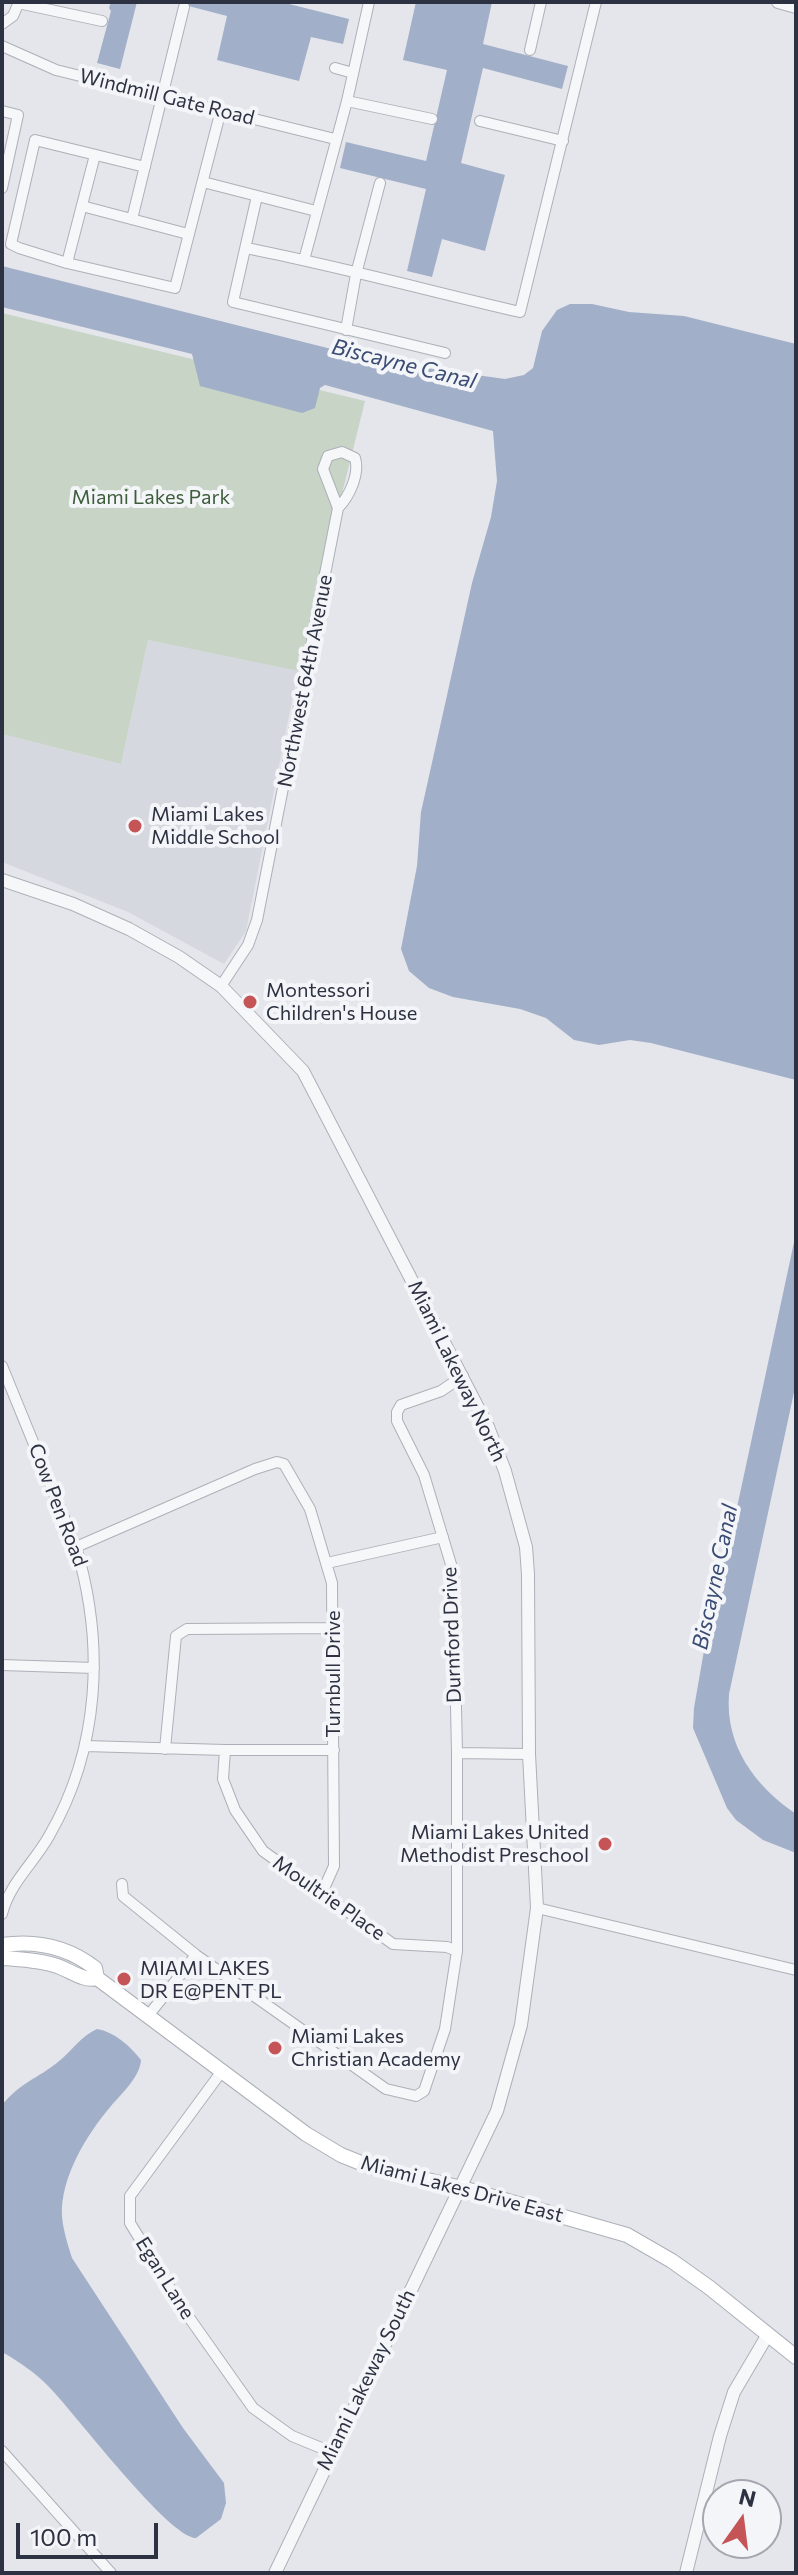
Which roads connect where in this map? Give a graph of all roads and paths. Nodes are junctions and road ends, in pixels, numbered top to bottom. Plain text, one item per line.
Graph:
1 (18, 2) edge
2 (369, 2) edge
3 (541, 2) edge
4 (596, 2) edge
5 (778, 2) edge
6 (184, 7) dead end
7 (796, 7) edge
8 (102, 21) dead end
9 (2, 24) edge
10 (2, 46) edge
11 (530, 50) dead end
12 (335, 68) dead end
13 (353, 73) junction
14 (161, 96) junction
15 (347, 101) junction
16 (221, 110) junction
17 (2, 111) edge
18 (432, 119) dead end
19 (480, 121) dead end
20 (335, 139) junction
21 (563, 141) junction
22 (95, 155) junction
23 (145, 167) junction
24 (203, 182) junction
25 (380, 183) dead end
26 (2, 188) edge
27 (257, 196) junction
28 (82, 206) junction
29 (316, 211) junction
30 (132, 219) junction
31 (188, 234) junction
32 (246, 248) junction
33 (304, 260) junction
34 (67, 263) junction
35 (356, 274) junction
36 (346, 330) junction
37 (445, 353) dead end
38 (338, 508) junction
39 (2, 880) edge
40 (221, 986) junction
41 (2, 1366) edge
42 (463, 1376) junction
43 (443, 1537) junction
44 (76, 1547) junction
45 (327, 1563) junction
46 (334, 1628) junction
47 (2, 1665) edge
48 (94, 1668) junction
49 (85, 1746) junction
50 (165, 1749) junction
51 (225, 1750) junction
52 (334, 1750) junction
53 (457, 1753) junction
54 (529, 1754) junction
55 (122, 1884) dead end
56 (322, 1893) junction
57 (537, 1908) junction
58 (2, 1914) edge
59 (2, 1945) edge
60 (457, 1951) junction
61 (196, 1955) junction
62 (2, 1957) edge
63 (796, 1970) edge
64 (97, 1978) junction
65 (148, 2016) junction
66 (222, 2071) junction
67 (462, 2188) junction
68 (767, 2336) junction
69 (796, 2357) edge
70 (2, 2451) edge
71 (331, 2452) junction
72 (111, 2573) edge
73 (275, 2573) edge
74 (686, 2573) edge

1 - 8 street
1 - 9 street
2 - 13 street
3 - 11 street
4 - 21 street
5 - 7 street
6 - 14 street
10 - 14 street, Windmill Gate Road
12 - 13 street
13 - 15 street
14 - 16 street, Windmill Gate Road
14 - 23 street
15 - 18 street
15 - 20 street
16 - 20 street, Windmill Gate Road
16 - 24 street
17 - 26 street
19 - 21 street
20 - 29 street
21 - 35 street
22 - 23 street
22 - 28 street
22 - 34 street
23 - 30 street
24 - 27 street
24 - 31 street
25 - 35 street
27 - 29 street
27 - 32 street
28 - 30 street
28 - 34 street
29 - 33 street
30 - 31 street
31 - 34 street
32 - 33 street
32 - 36 street
33 - 35 street
35 - 36 street
36 - 37 street
38 - 38 street, Northwest 64th Avenue
38 - 40 street, Northwest 64th Avenue
39 - 40 street, Miami Lakeway North
40 - 42 street, Miami Lakeway North
41 - 44 street, Cow Pen Road
42 - 43 street, Durnford Drive
42 - 54 street, Miami Lakeway North
43 - 45 street
43 - 53 street, Durnford Drive
44 - 45 street, Turnbull Drive
44 - 48 street, Cow Pen Road
45 - 46 street, Turnbull Drive
46 - 50 street
46 - 52 street, Turnbull Drive
47 - 48 street
48 - 49 street, Cow Pen Road
49 - 50 street
49 - 58 street, Cow Pen Road
50 - 51 street
51 - 52 street
51 - 56 street, Moultrie Place
52 - 56 street, Turnbull Drive
53 - 54 street
53 - 60 street, Durnford Drive
54 - 57 street, Miami Lakeway North
55 - 61 street
56 - 60 street, Moultrie Place
57 - 63 street
57 - 67 street, Miami Lakeway North
59 - 64 main road, Miami Lakes Drive East
60 - 61 street, Durnford Drive
61 - 65 street
62 - 64 main road, Miami Lakes Drive East
64 - 65 main road, Miami Lakes Drive East
65 - 66 main road, Miami Lakes Drive East
66 - 67 main road, Miami Lakes Drive East
66 - 71 street, Egan Lane
67 - 68 main road, Miami Lakes Drive East
67 - 71 street, Miami Lakeway South
68 - 69 main road, Miami Lakes Drive East
68 - 74 street
70 - 72 street
71 - 73 street, Miami Lakeway South

